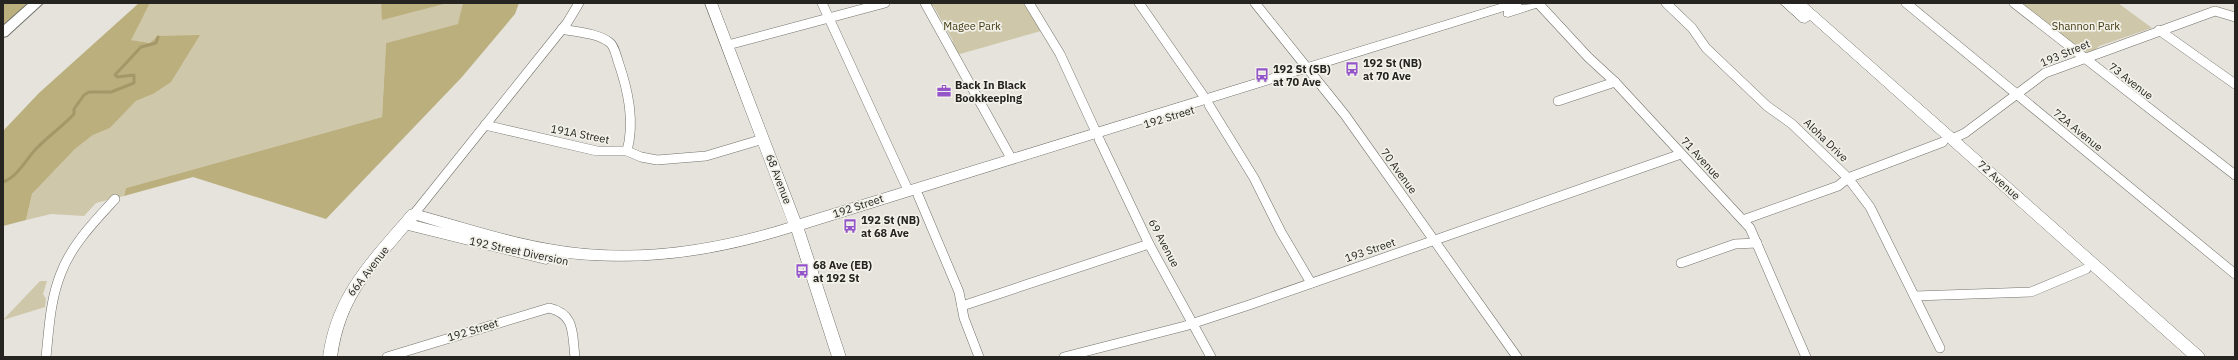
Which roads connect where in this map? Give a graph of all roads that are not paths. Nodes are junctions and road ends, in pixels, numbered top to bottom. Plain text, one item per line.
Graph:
1 (37, 3) edge
2 (579, 3) edge
3 (711, 3) edge
4 (822, 3) edge
5 (884, 3) edge
6 (925, 3) edge
7 (1029, 3) edge
8 (1139, 3) edge
9 (1255, 3) edge
10 (1516, 3) edge
11 (1538, 3) edge
12 (1666, 3) edge
13 (1786, 3) edge
14 (1799, 3) edge
15 (1906, 3) edge
16 (2014, 3) edge
17 (2235, 17) edge
18 (830, 18) junction
19 (562, 29) junction
20 (2159, 30) junction
21 (3, 32) edge
22 (728, 45) junction
23 (2084, 58) junction
24 (1308, 70) junction
25 (1615, 82) junction
26 (2235, 84) edge
27 (2016, 94) junction
28 (1558, 101) dead end
29 (1207, 102) junction
30 (485, 125) junction
31 (1097, 135) junction
32 (764, 139) junction
33 (1948, 141) junction
34 (627, 151) junction
35 (1681, 154) junction
36 (1008, 163) junction
37 (2235, 175) edge
38 (1848, 178) junction
39 (913, 192) junction
40 (115, 199) dead end
41 (410, 219) junction
42 (1743, 220) junction
43 (798, 229) junction
44 (1435, 240) junction
45 (1756, 243) junction
46 (1149, 244) junction
47 (1682, 263) dead end
48 (2231, 266) edge
49 (2086, 268) junction
50 (2235, 274) edge
51 (1311, 282) junction
52 (1915, 296) junction
53 (962, 306) junction
54 (1194, 323) junction
55 (1940, 348) dead end
56 (46, 357) edge
57 (330, 357) edge
58 (387, 357) edge
59 (575, 357) edge
60 (839, 357) edge
61 (979, 357) edge
62 (1064, 357) edge
63 (1211, 357) edge
64 (1517, 357) edge
65 (1806, 357) edge
66 (2185, 357) edge
67 (2198, 357) edge

1 - 21 main road
2 - 19 street
3 - 22 main road, 68 Avenue
4 - 18 street
5 - 18 street
6 - 36 street
7 - 31 street, 69 Avenue
8 - 29 street
9 - 24 street, 70 Avenue
10 - 24 main road, 192 Street
11 - 24 main road, 192 Street
11 - 25 street, 71 Avenue
12 - 38 street, Aloha Drive
13 - 33 main road
14 - 33 main road, 72 Avenue
15 - 27 street, 72A Avenue
16 - 23 street, 73 Avenue
17 - 20 street, 193 Street
18 - 22 street
18 - 39 street
19 - 30 street
19 - 34 street
20 - 23 street, 193 Street
20 - 26 street
22 - 32 main road, 68 Avenue
23 - 27 street, 193 Street
23 - 37 street, 73 Avenue
24 - 29 main road, 192 Street
24 - 44 street, 70 Avenue
25 - 28 street
25 - 35 street, 71 Avenue
27 - 33 street, 193 Street
27 - 48 street, 72A Avenue
29 - 31 main road, 192 Street
29 - 31 main road, 192 Street
29 - 51 street
30 - 34 street, 191A Street
30 - 41 street
31 - 36 main road, 192 Street
31 - 46 street, 69 Avenue
32 - 34 street, 191A Street
32 - 43 main road, 68 Avenue
33 - 38 street, 193 Street
33 - 49 main road, 72 Avenue
33 - 67 main road, 72 Avenue
35 - 42 street, 71 Avenue
35 - 44 street, 193 Street
36 - 39 main road, 192 Street
38 - 42 street, 193 Street
38 - 52 street, Aloha Drive
39 - 43 main road, 192 Street
39 - 53 street
40 - 56 street
41 - 43 main road, 192 Street Diversion
41 - 57 main road, 66A Avenue
42 - 45 street, 71 Avenue
43 - 60 main road, 68 Avenue
44 - 51 street, 193 Street
44 - 64 street, 70 Avenue
45 - 47 street
45 - 65 street, 71 Avenue
46 - 53 street
46 - 54 street, 69 Avenue
48 - 50 street, 72A Avenue
49 - 52 street
49 - 66 main road, 72 Avenue
51 - 54 street, 193 Street
52 - 55 street, Aloha Drive
53 - 61 street
54 - 62 street, 193 Street
54 - 63 street, 69 Avenue
58 - 59 street, 192 Street

